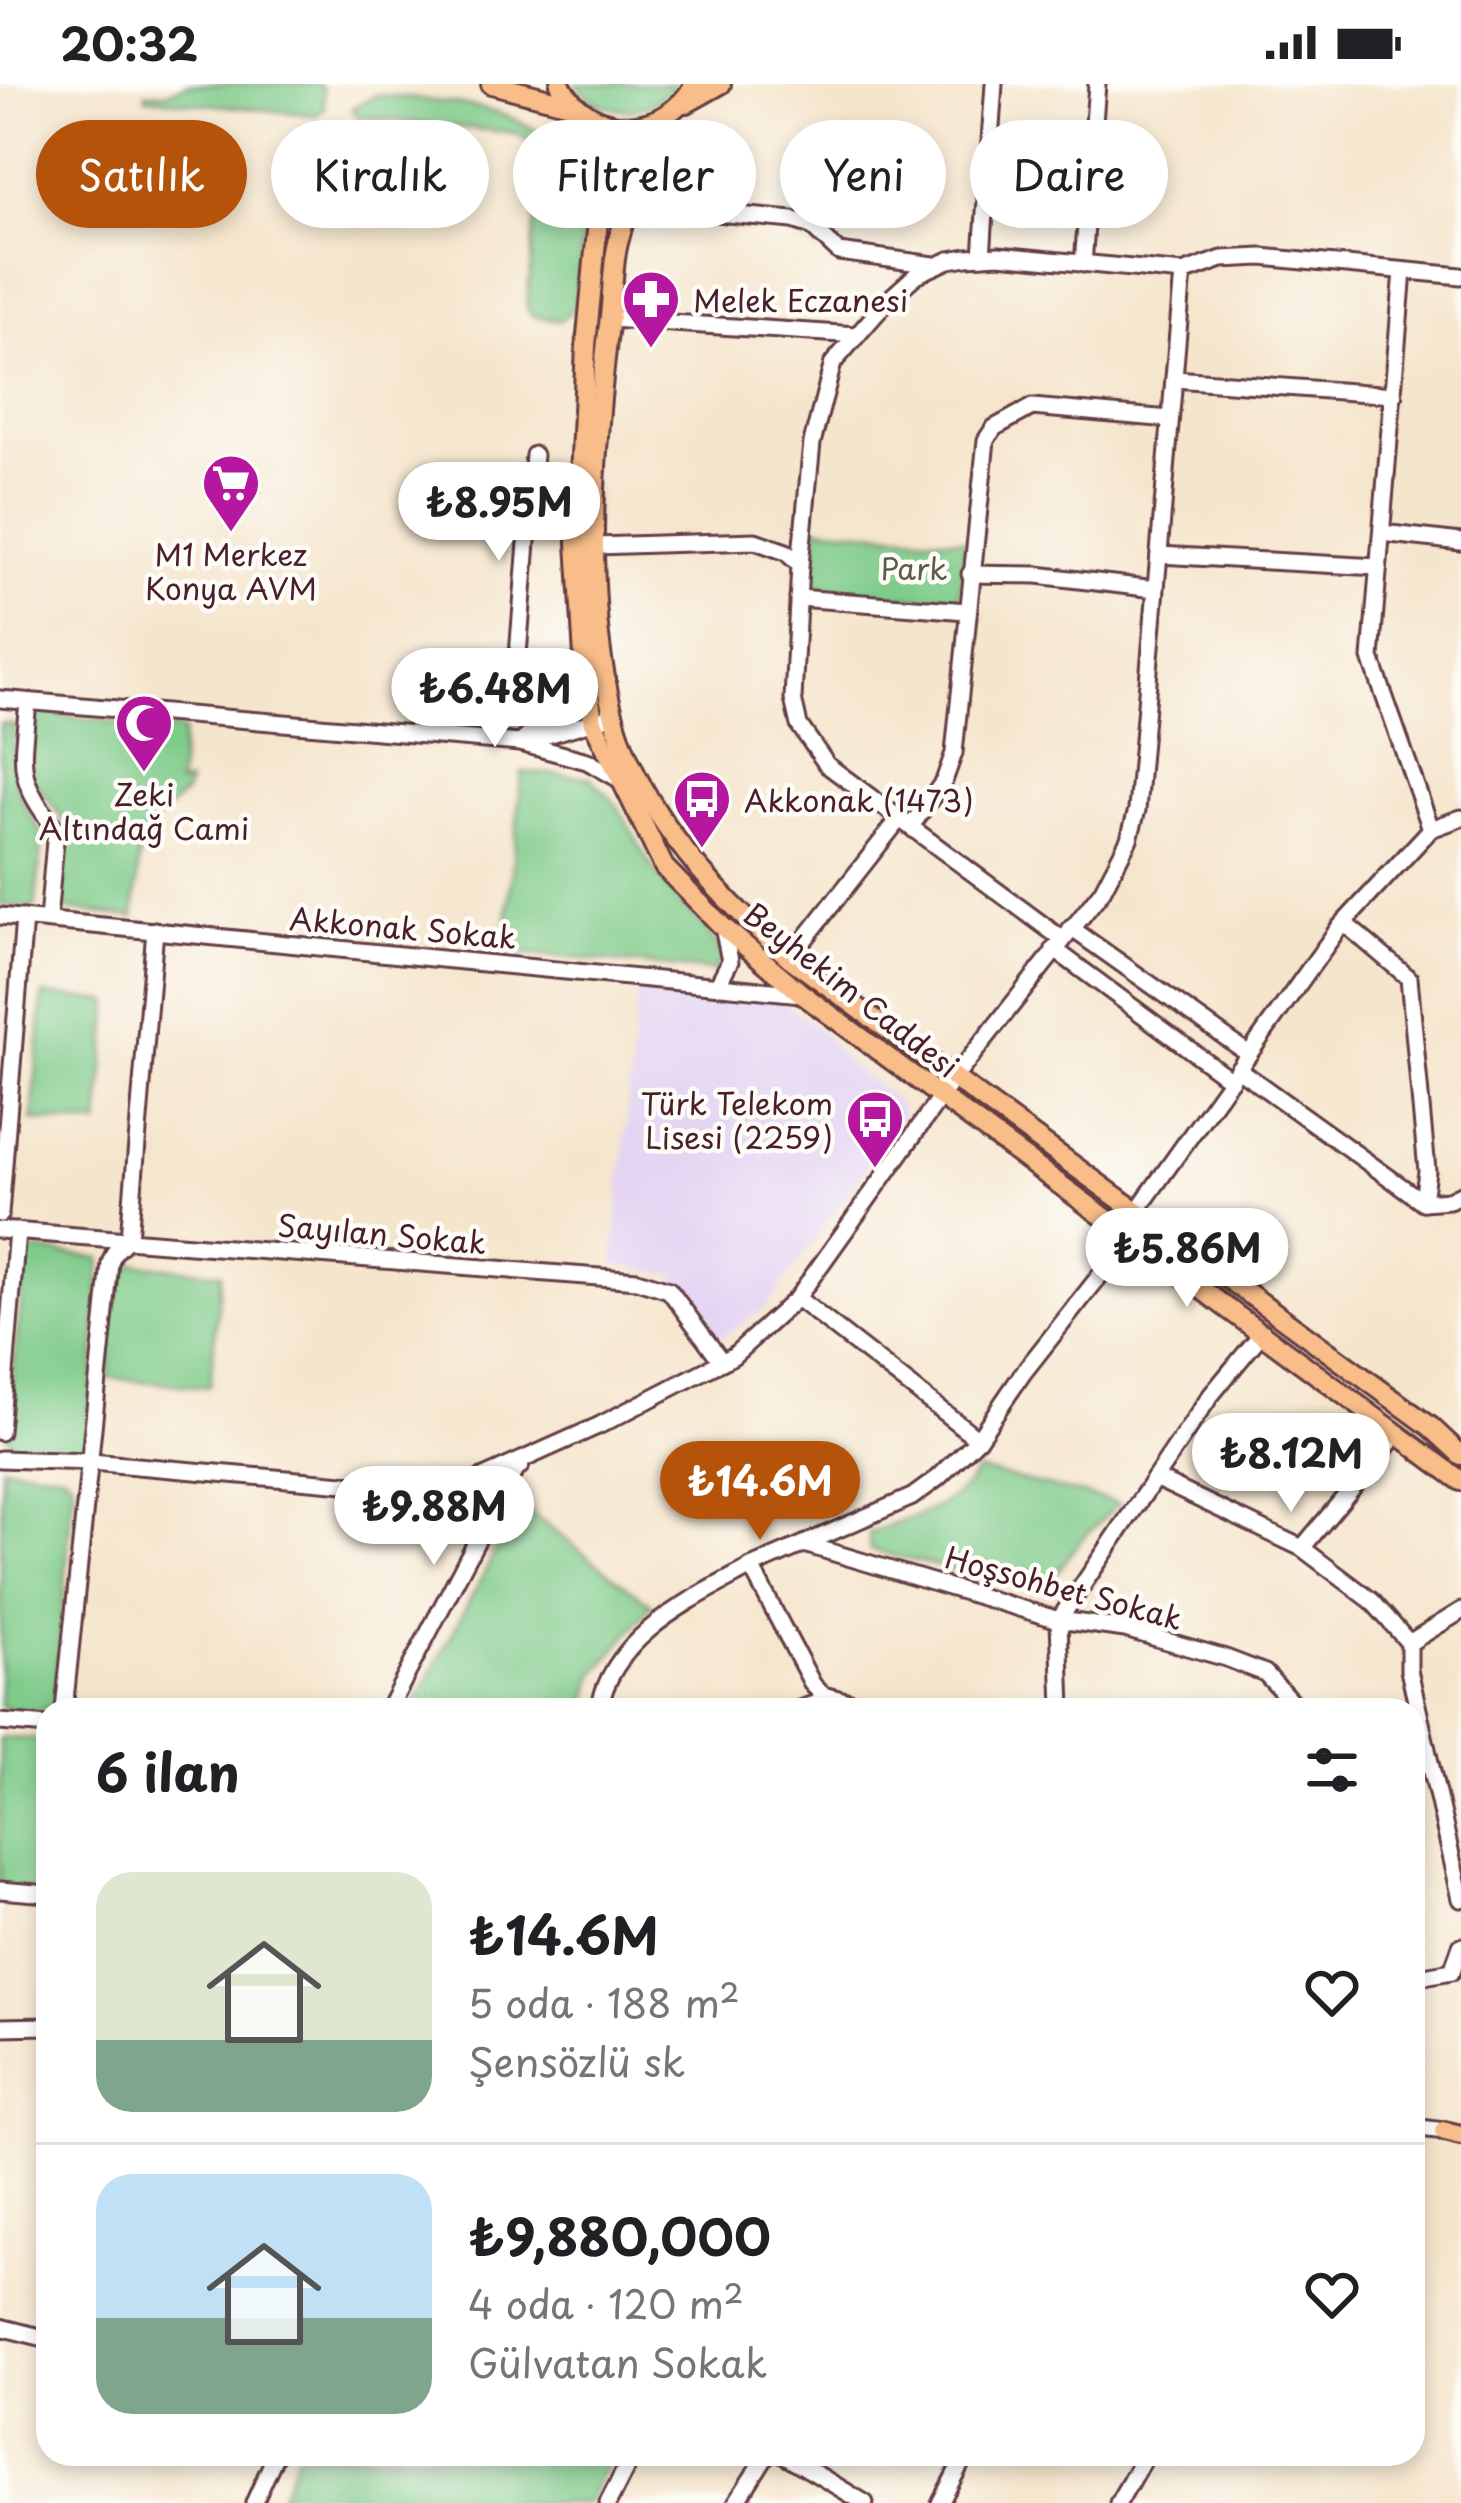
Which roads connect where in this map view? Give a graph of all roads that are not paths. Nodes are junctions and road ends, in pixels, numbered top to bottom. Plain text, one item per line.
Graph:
1 (491, 84) edge
2 (560, 84) edge
3 (695, 84) edge
4 (721, 84) edge
5 (994, 84) edge
6 (1097, 84) edge
7 (579, 109) junction
8 (673, 112) junction
9 (582, 120) edge
10 (668, 120) edge
11 (756, 217) edge
12 (598, 228) edge
13 (623, 228) edge
14 (982, 256) junction
15 (1083, 264) junction
16 (937, 266) junction
17 (1403, 271) junction
18 (1183, 273) junction
19 (1461, 276) edge
20 (610, 319) junction
21 (857, 335) junction
22 (1174, 379) junction
23 (1394, 395) junction
24 (1170, 419) junction
25 (533, 455) dead end
26 (1382, 533) junction
27 (1461, 542) edge
28 (596, 546) junction
29 (1159, 555) junction
30 (800, 565) junction
31 (1378, 567) junction
32 (970, 574) junction
33 (1155, 589) junction
34 (798, 598) junction
35 (967, 611) junction
36 (584, 657) junction
37 (486, 692) dead end
38 (0, 699) edge
39 (28, 702) junction
40 (615, 715) junction
41 (593, 722) junction
42 (520, 743) junction
43 (619, 779) junction
44 (1461, 818) edge
45 (905, 822) junction
46 (1431, 829) junction
47 (0, 916) edge
48 (24, 918) junction
49 (48, 920) junction
50 (1344, 923) junction
51 (723, 927) junction
52 (155, 930) junction
53 (1063, 939) junction
54 (790, 958) junction
55 (718, 984) junction
56 (802, 994) junction
57 (1249, 1054) junction
58 (1235, 1074) junction
59 (955, 1077) junction
60 (943, 1099) junction
61 (1461, 1194) edge
62 (1424, 1202) junction
63 (1137, 1211) junction
64 (0, 1214) edge
65 (8, 1230) edge
66 (1131, 1236) junction
67 (129, 1238) junction
68 (797, 1298) junction
69 (1263, 1332) junction
70 (4, 1342) edge
71 (722, 1362) junction
72 (0, 1432) edge
73 (1398, 1433) junction
74 (978, 1439) junction
75 (1461, 1455) edge
76 (527, 1458) junction
77 (0, 1459) edge
78 (91, 1462) junction
79 (1155, 1478) junction
80 (1461, 1481) edge
81 (804, 1544) junction
82 (1302, 1548) junction
83 (751, 1567) junction
84 (1461, 1611) edge
85 (1059, 1620) junction
86 (1409, 1643) junction
87 (65, 1698) edge
88 (394, 1698) edge
89 (603, 1698) edge
90 (833, 1698) edge
91 (1062, 1698) edge
92 (1288, 1698) edge
93 (1414, 1698) edge
94 (0, 1722) edge
95 (36, 1725) edge
96 (1425, 1743) edge
97 (0, 1890) edge
98 (36, 1892) edge
99 (1461, 1899) edge
100 (1461, 1946) edge
101 (1456, 1970) edge
102 (1425, 1976) edge
103 (36, 2026) edge
104 (0, 2027) edge
105 (1425, 2128) edge
106 (1455, 2132) edge
107 (0, 2327) edge
108 (36, 2335) edge
109 (266, 2466) edge
110 (273, 2466) edge
111 (627, 2466) edge
112 (759, 2466) edge
113 (803, 2466) edge
114 (960, 2466) edge
115 (1139, 2466) edge
116 (271, 2473) junction
117 (254, 2503) edge
118 (608, 2503) edge
119 (736, 2503) edge
120 (866, 2503) edge
121 (940, 2503) edge
122 (1118, 2503) edge

1 - 7 main road
2 - 7 main road
3 - 8 main road, Beyhekim Caddesi
4 - 8 main road
5 - 14 street
6 - 15 street
7 - 8 main road
7 - 9 main road, Beyhekim Caddesi
8 - 10 main road, Beyhekim Caddesi
11 - 16 street
12 - 36 main road, Beyhekim Caddesi
13 - 20 main road, Beyhekim Caddesi
14 - 15 street
14 - 16 street
15 - 18 street
16 - 21 street
17 - 18 street
17 - 19 street
17 - 23 street
18 - 22 street
20 - 21 street
20 - 28 main road, Beyhekim Caddesi
21 - 30 street
22 - 23 street
22 - 24 street
23 - 26 street
24 - 29 street
24 - 32 street
25 - 37 street
26 - 27 street
26 - 31 street
28 - 30 street
28 - 40 main road, Beyhekim Caddesi
29 - 31 street
29 - 33 street
30 - 34 street
31 - 46 street
32 - 33 street
32 - 35 street
33 - 53 street
34 - 35 street
34 - 45 street
35 - 45 street
36 - 41 main road, Beyhekim Caddesi
36 - 42 street
38 - 39 street
39 - 42 street
39 - 49 street
40 - 41 street
40 - 54 main road, Beyhekim Caddesi
41 - 42 street
41 - 43 main road, Beyhekim Caddesi
42 - 43 street
43 - 51 main road, Beyhekim Caddesi
44 - 46 street
45 - 53 street
45 - 54 street
46 - 50 street
47 - 48 street, Akkonak Sokak
48 - 49 street, Akkonak Sokak
48 - 64 street
49 - 52 street, Akkonak Sokak
50 - 57 street
50 - 62 street
51 - 55 street
51 - 56 main road, Beyhekim Caddesi
52 - 55 street, Akkonak Sokak
52 - 67 street
53 - 57 street
53 - 58 street
53 - 59 street
54 - 59 main road, Beyhekim Caddesi
55 - 56 street, Akkonak Sokak
56 - 60 main road, Beyhekim Caddesi
57 - 58 street
58 - 62 street
58 - 63 street
59 - 60 street
59 - 63 main road, Beyhekim Caddesi
60 - 66 main road, Beyhekim Caddesi
60 - 68 street
61 - 62 street
63 - 75 main road, Beyhekim Caddesi
65 - 67 street, Sayılan Sokak
65 - 70 street
66 - 69 main road, Beyhekim Caddesi
66 - 74 street
67 - 71 street, Sayılan Sokak
67 - 78 street
68 - 71 street
68 - 74 street
69 - 73 main road, Beyhekim Caddesi
69 - 79 street
70 - 72 street
71 - 76 street
73 - 80 main road, Beyhekim Caddesi
73 - 82 street
74 - 81 street
76 - 78 street
76 - 88 street
77 - 78 street
78 - 87 street
79 - 82 street
79 - 85 street
81 - 83 street
81 - 85 street, Hoşsohbet Sokak
82 - 86 street
83 - 89 street
83 - 90 street
84 - 86 street
85 - 91 street
85 - 92 street, Hoşsohbet Sokak
86 - 93 street
94 - 95 street
96 - 99 street
97 - 98 street
100 - 101 street
101 - 102 street
103 - 104 street
105 - 106 street
107 - 108 street
109 - 116 street
110 - 116 street
111 - 118 street
112 - 119 street
113 - 120 street
114 - 121 street
115 - 122 street
116 - 117 street

